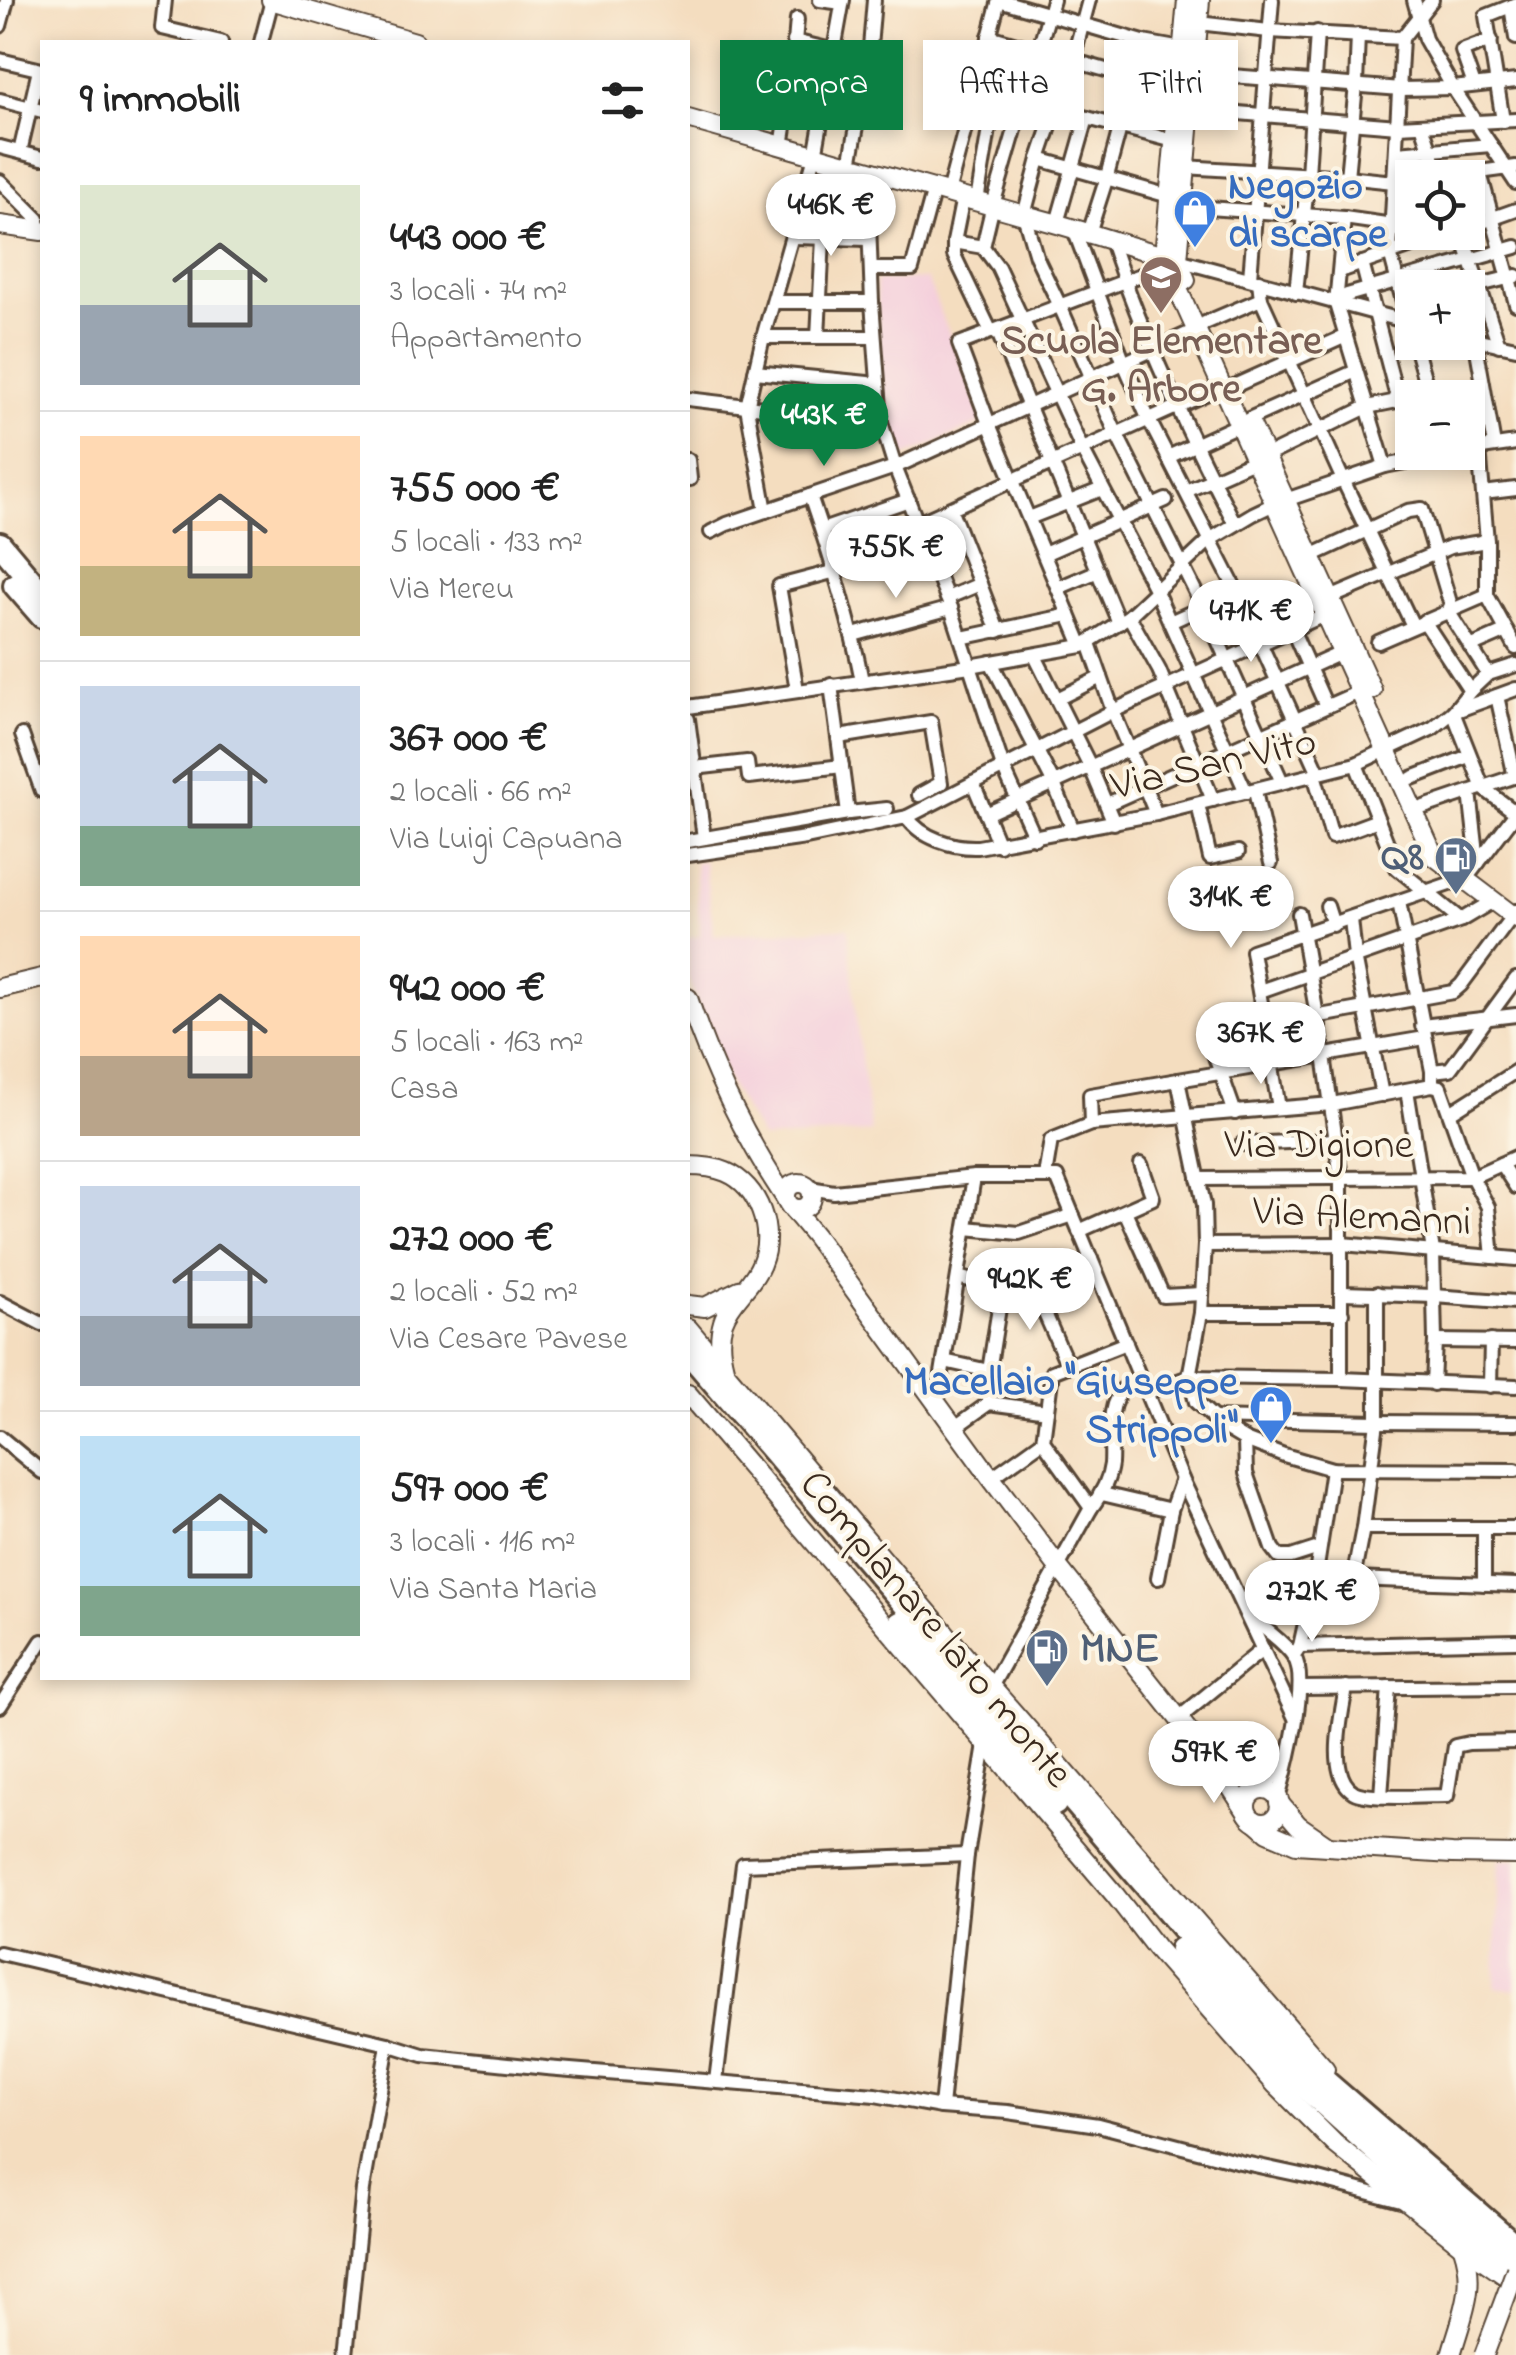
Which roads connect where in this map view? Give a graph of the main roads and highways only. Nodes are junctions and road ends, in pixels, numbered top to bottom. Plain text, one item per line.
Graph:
1 (0, 544) edge
2 (0, 567) edge
3 (40, 592) edge
4 (40, 614) edge
5 (690, 1339) edge
6 (690, 1392) edge
7 (1516, 2246) edge
8 (1516, 2267) edge

1 - 3 highway
2 - 4 highway
5 - 7 highway
6 - 8 highway

